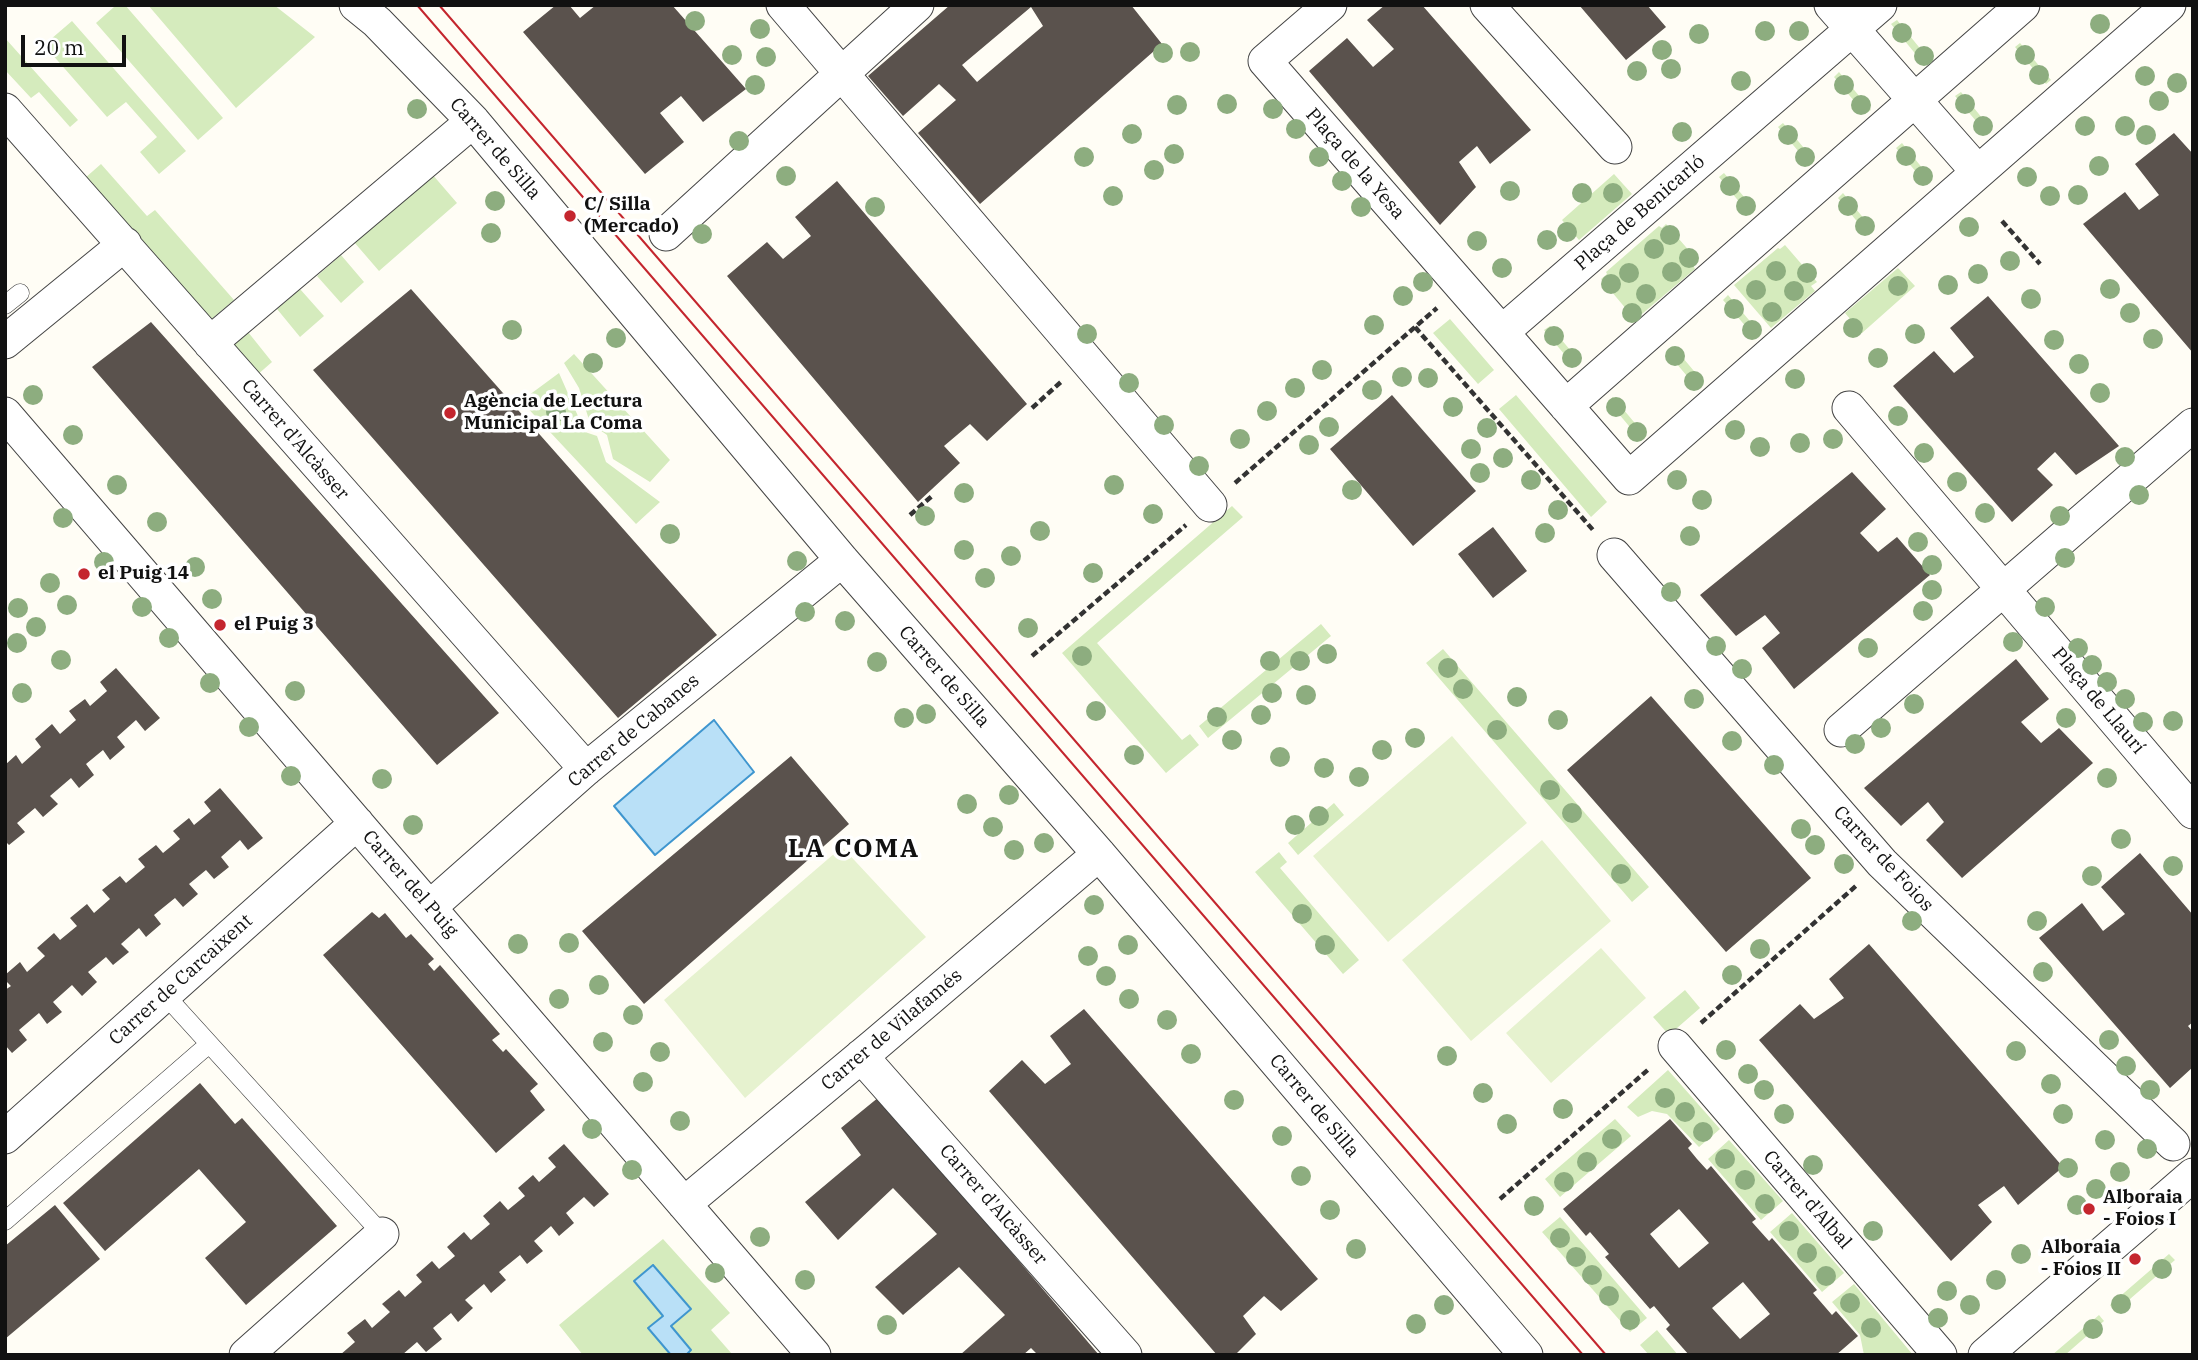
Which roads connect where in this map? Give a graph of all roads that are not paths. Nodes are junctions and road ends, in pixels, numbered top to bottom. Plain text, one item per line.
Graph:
1 (783, 5) edge
2 (917, 5) edge
3 (1330, 5) edge
4 (1487, 5) edge
5 (1880, 5) edge
6 (2024, 5) edge
7 (376, 11) edge
8 (2151, 11) edge
9 (1842, 17) edge
10 (841, 74) junction
11 (1915, 101) junction
12 (5, 110) edge
13 (473, 121) junction
14 (1615, 148) dead end
15 (1978, 172) junction
16 (666, 234) dead end
17 (125, 244) junction
18 (20, 293) dead end
19 (5, 305) edge
20 (1502, 332) junction
21 (5, 342) edge
22 (210, 343) junction
23 (1566, 406) junction
24 (1849, 408) dead end
25 (5, 414) edge
26 (2193, 425) edge
27 (1210, 505) road end
28 (1614, 555) road end
29 (842, 560) junction
30 (2004, 590) junction
31 (1841, 730) dead end
32 (586, 769) junction
33 (2193, 812) edge
34 (357, 823) junction
35 (1099, 854) junction
36 (430, 907) junction
37 (165, 995) junction
38 (209, 1044) junction
39 (1675, 1046) dead end
40 (861, 1056) junction
41 (5, 1137) edge
42 (2173, 1143) dead end
43 (2193, 1175) edge
44 (684, 1204) junction
45 (5, 1221) edge
46 (382, 1234) joint
47 (246, 1355) edge
48 (814, 1355) edge
49 (1125, 1355) edge
50 (1526, 1355) edge
51 (1940, 1355) edge
52 (1985, 1355) edge

1 - 10 street
2 - 10 street
3 - 20 street, Plaça de la Yesa
4 - 14 street
5 - 9 street, Plaça de Benicarló
6 - 11 street
7 - 13 street, Carrer de Silla
8 - 15 street
9 - 11 street
9 - 20 street, Plaça de Benicarló
10 - 16 street
10 - 27 street
11 - 15 street
11 - 23 street
12 - 17 street, Carrer d'Alcàsser
13 - 22 street
13 - 29 street, Carrer de Silla
15 - 23 street
17 - 21 street
17 - 22 street, Carrer d'Alcàsser
18 - 19 lane
20 - 23 street
22 - 32 street, Carrer d'Alcàsser
24 - 30 street, Plaça de Llaurí
25 - 34 street, Carrer del Puig
26 - 30 street
28 - 42 street, Carrer de Foios
29 - 32 street, Carrer de Cabanes
29 - 35 street, Carrer de Silla
30 - 31 street
30 - 33 street, Plaça de Llaurí
32 - 36 street, Carrer de Cabanes
34 - 36 street, Carrer del Puig
34 - 37 street, Carrer de Carcaixent
35 - 40 street, Carrer de Vilafamés
35 - 50 street, Carrer de Silla
36 - 44 street, Carrer del Puig
37 - 38 lane
37 - 41 street, Carrer de Carcaixent
38 - 45 lane
38 - 46 lane
39 - 51 street, Carrer d'Albal
40 - 44 street, Carrer de Vilafamés
40 - 49 street, Carrer d'Alcàsser
43 - 52 street
44 - 48 street, Carrer del Puig
46 - 47 street

